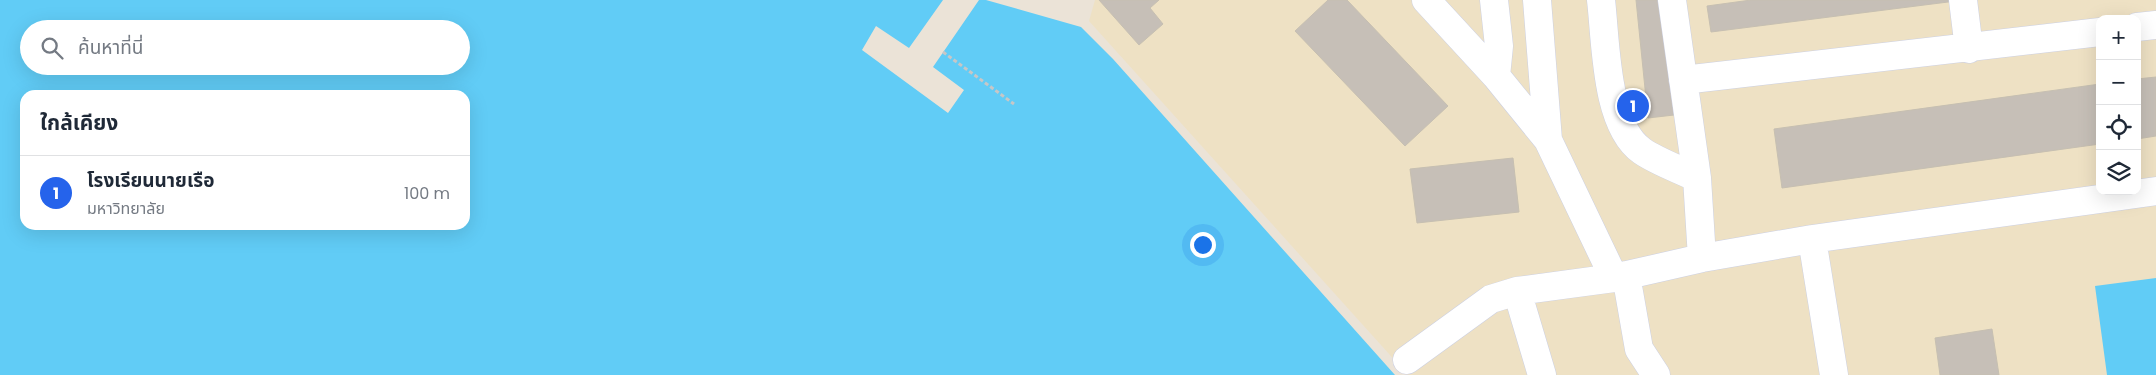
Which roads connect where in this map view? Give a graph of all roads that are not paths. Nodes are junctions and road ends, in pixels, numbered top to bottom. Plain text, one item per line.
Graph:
1 (1426, 0) edge
2 (1494, 0) edge
3 (1537, 0) edge
4 (1601, 0) edge
5 (1672, 0) edge
6 (1963, 0) edge
7 (2156, 25) edge
8 (2141, 27) edge
9 (2096, 33) edge
10 (1970, 49) junction
11 (1496, 76) junction
12 (1683, 80) junction
13 (1548, 140) junction
14 (1697, 178) junction
15 (2156, 192) edge
16 (1812, 239) junction
17 (1702, 258) junction
18 (1620, 277) junction
19 (1517, 290) junction
20 (1407, 360) dead end
21 (1542, 375) edge
22 (1656, 375) edge
23 (1834, 375) edge

1 - 11 lane
2 - 11 lane
3 - 13 lane
4 - 14 lane
5 - 12 lane
6 - 10 lane
7 - 8 lane
9 - 10 lane
10 - 12 lane
11 - 13 lane
12 - 14 lane
13 - 18 lane
14 - 17 lane
15 - 16 lane
16 - 17 lane
16 - 23 lane
17 - 18 lane
18 - 19 lane
18 - 22 lane
19 - 20 lane
19 - 21 lane

